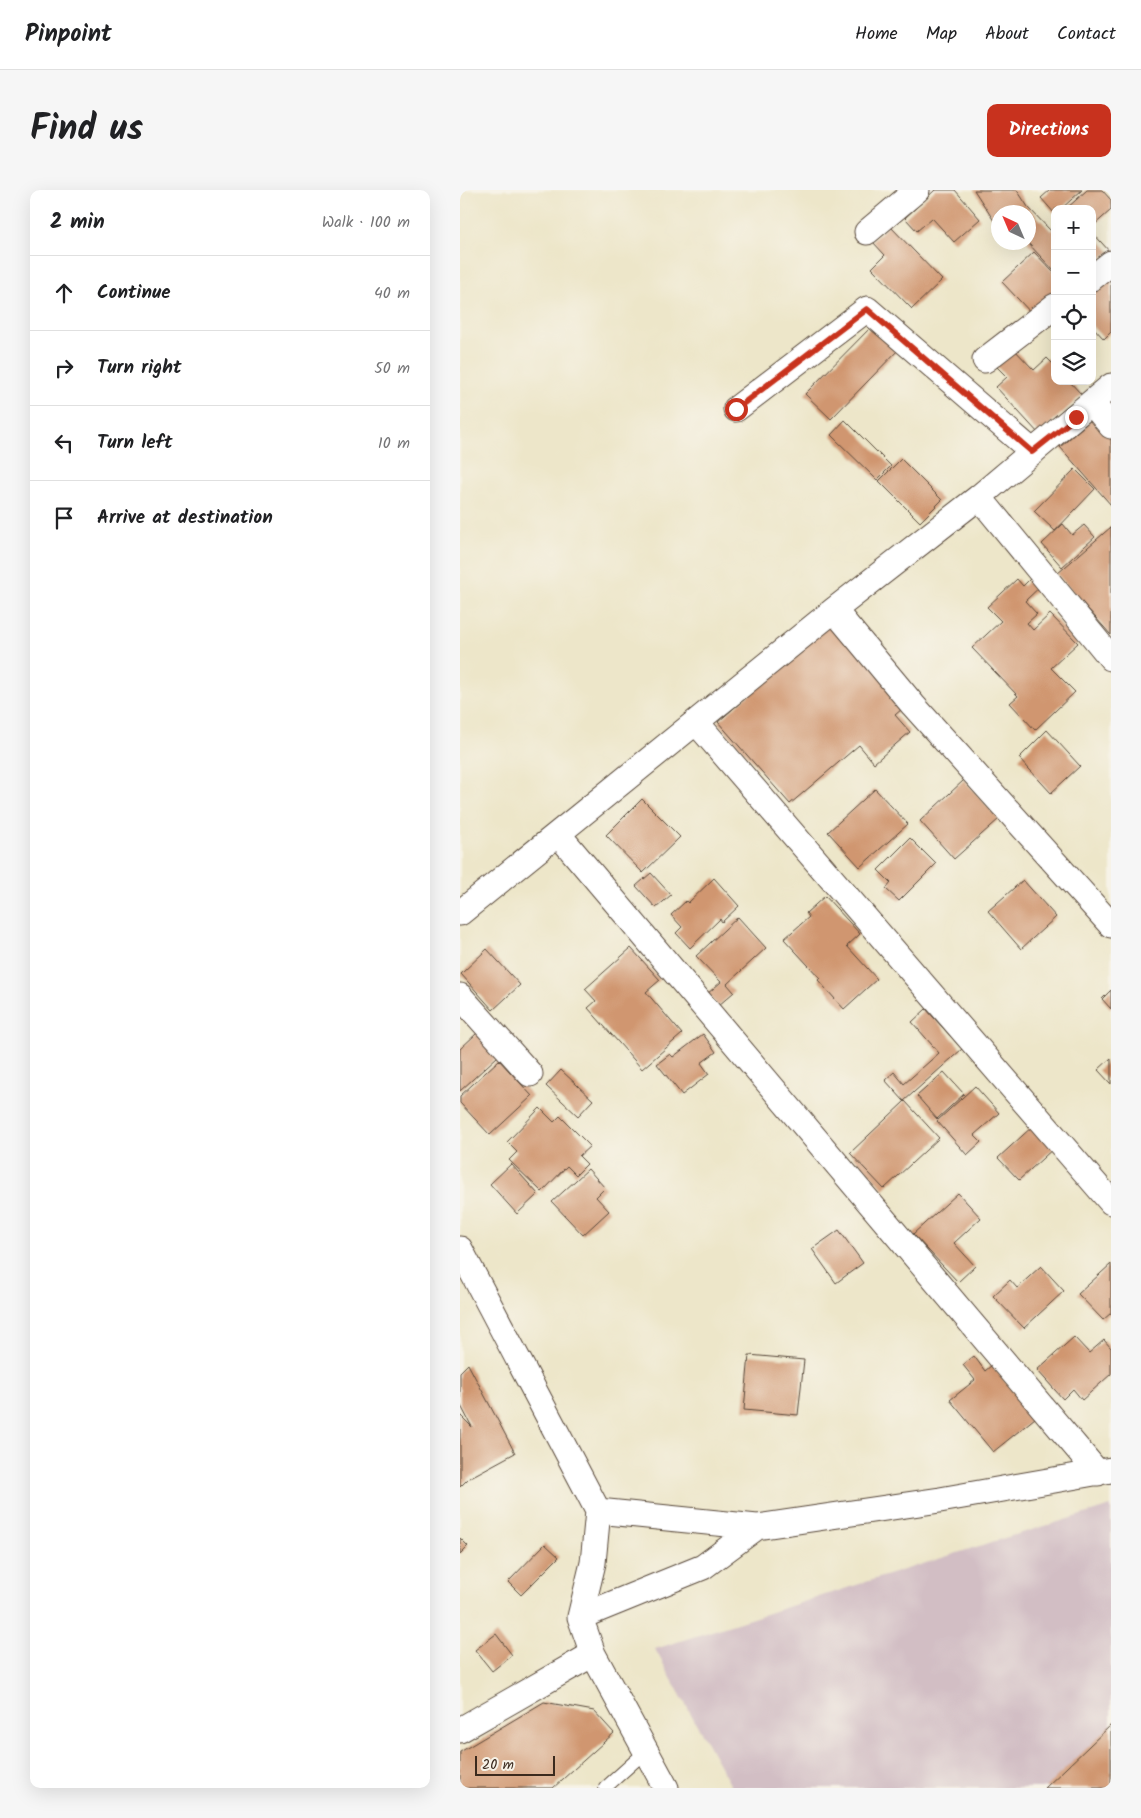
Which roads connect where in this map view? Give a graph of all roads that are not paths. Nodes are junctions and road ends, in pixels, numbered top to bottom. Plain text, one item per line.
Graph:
1 (917, 190) edge
2 (867, 232) dead end
3 (1111, 264) edge
4 (1096, 275) edge
5 (1051, 309) edge
6 (985, 360) dead end
7 (1111, 386) edge
8 (1092, 403) junction
9 (736, 409) dead end
10 (1111, 426) edge
11 (1032, 452) junction
12 (979, 497) junction
13 (834, 610) junction
14 (1111, 658) edge
15 (696, 722) junction
16 (558, 834) junction
17 (1107, 912) edge
18 (460, 913) edge
19 (460, 996) edge
20 (530, 1074) dead end
21 (1111, 1202) edge
22 (460, 1249) edge
23 (467, 1281) edge
24 (1105, 1471) edge
25 (598, 1511) junction
26 (757, 1527) junction
27 (580, 1617) junction
28 (593, 1654) junction
29 (460, 1730) edge
30 (645, 1752) junction
31 (605, 1788) edge
32 (666, 1788) edge

1 - 2 street
3 - 4 street
5 - 6 street
7 - 8 street
8 - 10 street
8 - 11 street
9 - 11 street
11 - 12 street
12 - 13 street
12 - 14 street
13 - 15 street
13 - 17 street
15 - 16 street
15 - 21 street
16 - 18 street
16 - 24 street
19 - 20 street
22 - 23 street
23 - 25 street
24 - 26 street
25 - 26 street
25 - 27 street
26 - 27 street
27 - 28 street
28 - 29 street
28 - 30 street
30 - 31 lane
30 - 32 street

